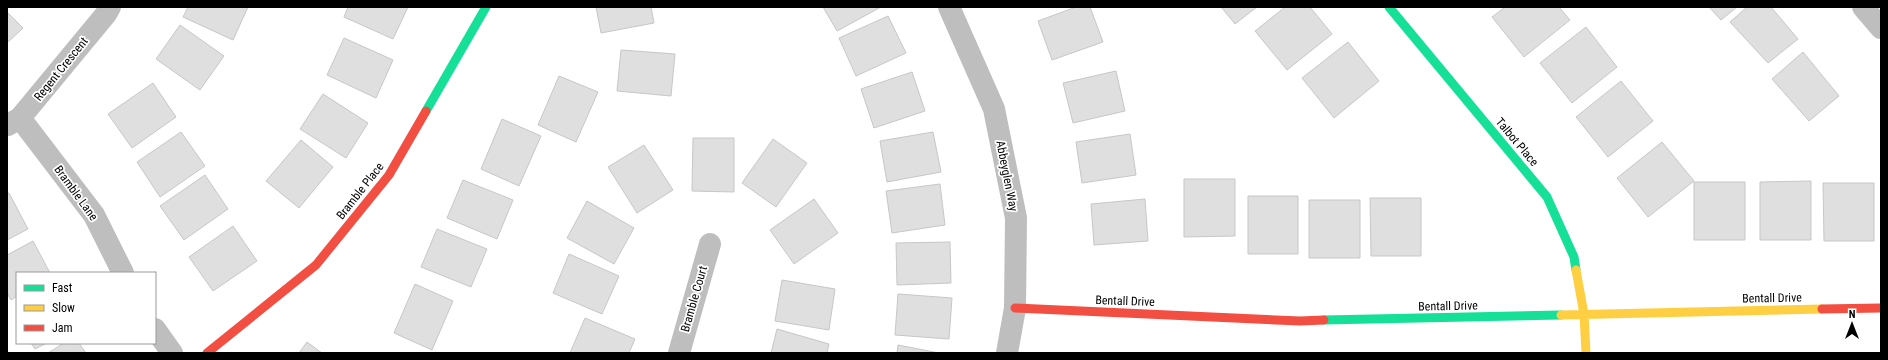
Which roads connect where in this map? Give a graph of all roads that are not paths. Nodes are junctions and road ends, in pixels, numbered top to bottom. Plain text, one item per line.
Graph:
1 (110, 7) edge
2 (486, 7) edge
3 (949, 7) edge
4 (1389, 7) edge
5 (1863, 7) edge
6 (1881, 28) edge
7 (14, 122) edge
8 (710, 244) dead end
9 (123, 272) edge
10 (1015, 308) junction
11 (1881, 308) edge
12 (1584, 314) junction
13 (156, 330) edge
14 (172, 353) edge
15 (207, 353) edge
16 (679, 353) edge
17 (1007, 353) edge
18 (1586, 353) edge

1 - 7 street, Regent Crescent
2 - 15 street, Bramble Place
3 - 10 street, Abbeyglen Way
4 - 12 street, Talbot Place
5 - 6 street
7 - 9 street, Bramble Lane
8 - 16 street, Bramble Court
10 - 12 street, Bentall Drive
10 - 17 street, Abbeyglen Way
11 - 12 street, Bentall Drive
12 - 18 street, Talbot Place
13 - 14 street

